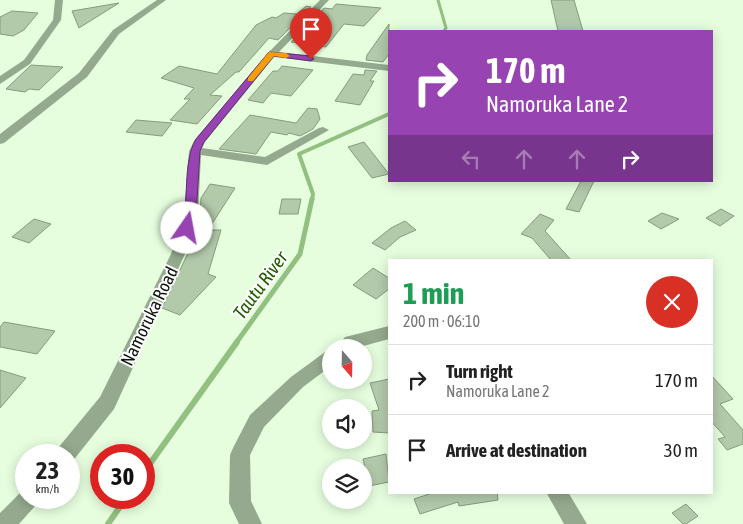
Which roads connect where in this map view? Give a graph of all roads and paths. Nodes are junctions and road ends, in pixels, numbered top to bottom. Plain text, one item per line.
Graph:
1 (59, 0) edge
2 (162, 0) edge
3 (325, 0) edge
4 (272, 54) junction
5 (388, 68) edge
6 (0, 81) edge
7 (323, 130) dead end
8 (0, 140) edge
9 (195, 151) junction
10 (388, 332) edge
11 (362, 339) edge
12 (322, 364) edge
13 (74, 444) edge
14 (557, 494) edge
15 (18, 509) edge
16 (4, 524) edge
17 (251, 524) edge
18 (576, 524) edge

1 - 6 street
2 - 8 street
3 - 4 street, Namoruka Road
4 - 5 street
4 - 9 street, Namoruka Road
7 - 9 street
9 - 13 street, Namoruka Road
10 - 11 street
12 - 17 street
14 - 18 street
15 - 16 street

